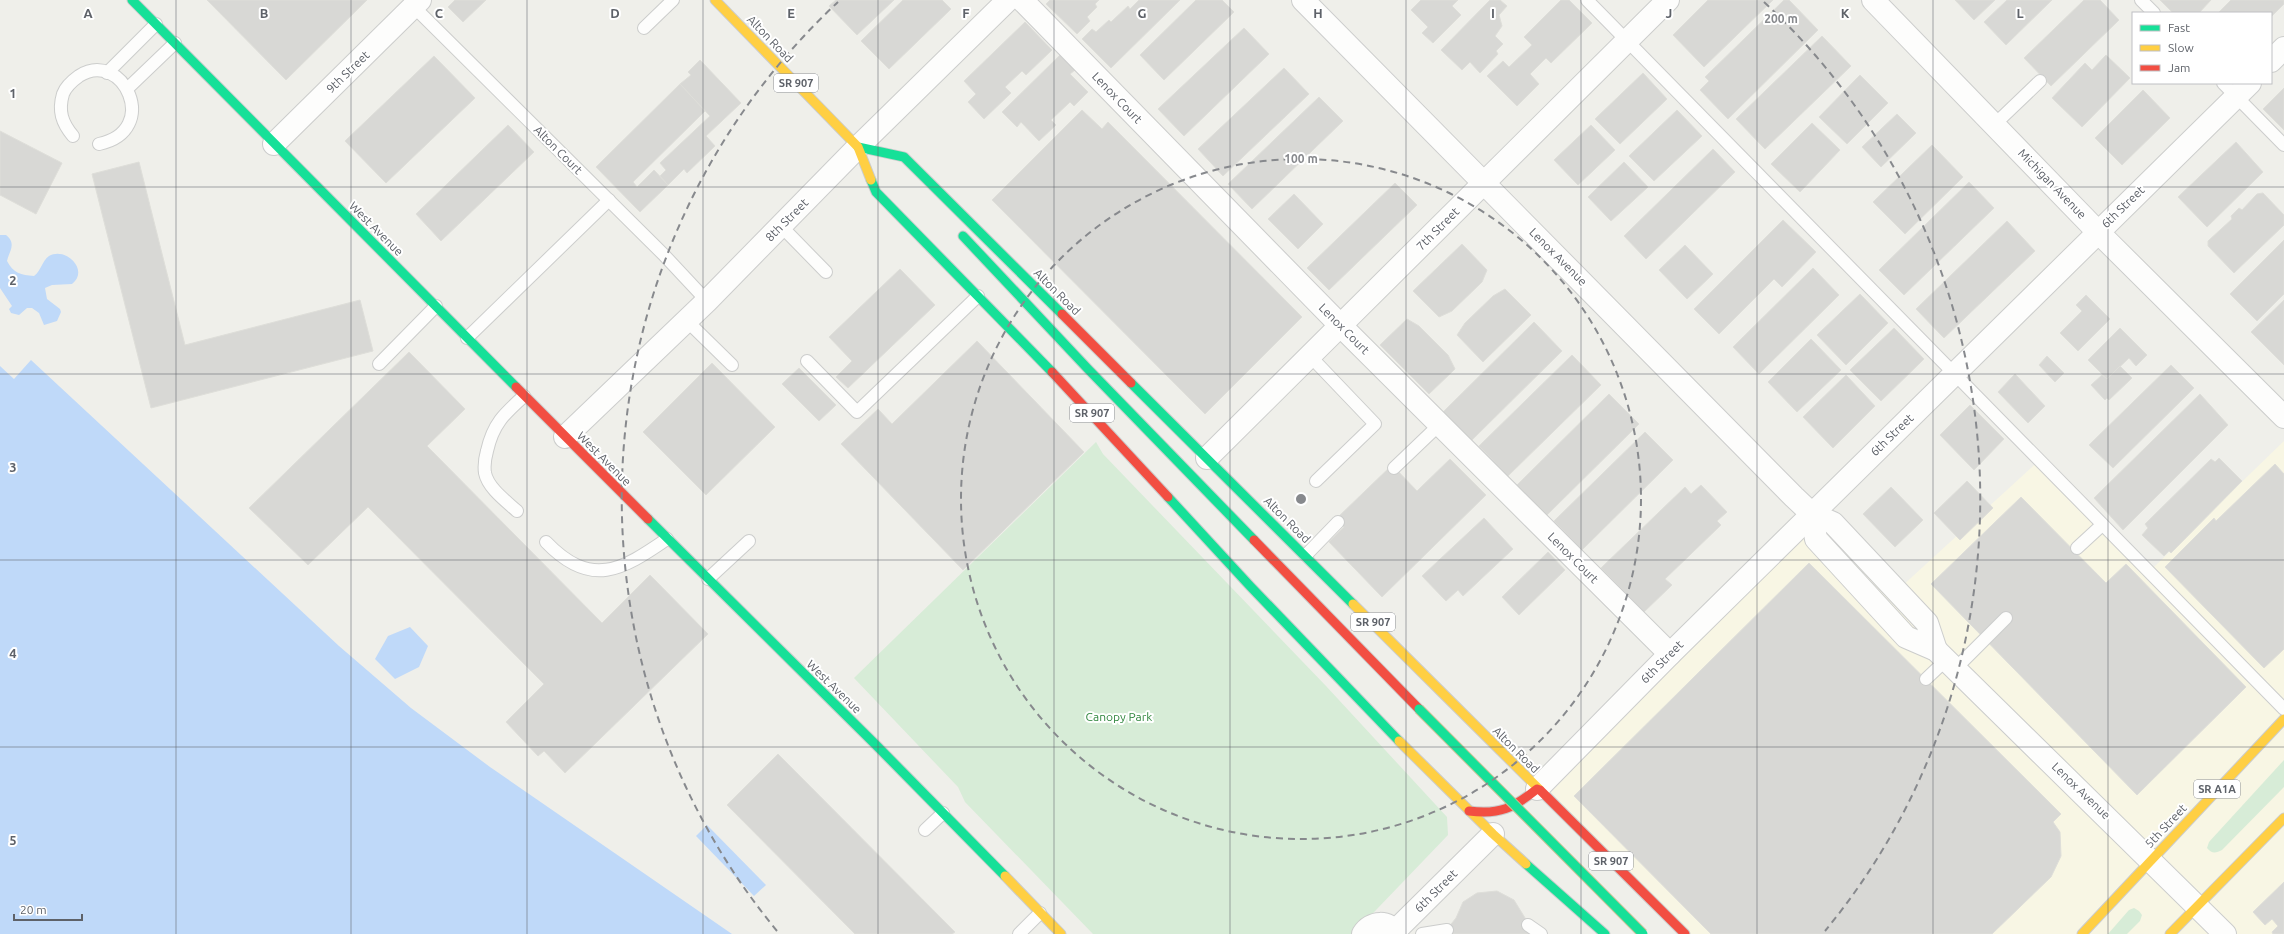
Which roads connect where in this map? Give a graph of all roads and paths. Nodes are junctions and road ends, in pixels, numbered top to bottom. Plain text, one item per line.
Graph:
1 (132, 0) edge
2 (673, 0) edge
3 (715, 0) edge
4 (1008, 0) edge
5 (1022, 0) edge
6 (1303, 0) edge
7 (1587, 0) edge
8 (1668, 0) edge
9 (1873, 0) edge
10 (2141, 0) edge
11 (414, 3) edge
12 (2153, 12) edge
13 (156, 24) junction
14 (644, 28) dead end
15 (1627, 40) junction
16 (175, 43) junction
17 (2284, 48) edge
18 (2272, 60) edge
19 (107, 73) junction
20 (2040, 81) dead end
21 (2236, 88) edge
22 (127, 89) junction
23 (1994, 125) junction
24 (73, 136) dead end
25 (100, 144) dead end
26 (274, 144) junction
27 (2284, 145) edge
28 (858, 147) junction
29 (896, 163) dead end
30 (1484, 183) junction
31 (608, 200) junction
32 (781, 226) junction
33 (959, 231) dead end
34 (2098, 232) junction
35 (826, 272) dead end
36 (978, 296) junction
37 (707, 301) junction
38 (436, 306) junction
39 (686, 320) junction
40 (1341, 326) junction
41 (467, 338) junction
42 (1310, 356) junction
43 (807, 361) dead end
44 (379, 364) dead end
45 (732, 365) dead end
46 (1955, 374) junction
47 (524, 396) junction
48 (2284, 417) edge
49 (1440, 425) junction
50 (565, 437) junction
51 (1207, 458) junction
52 (1394, 468) dead end
53 (1316, 481) dead end
54 (517, 511) dead end
55 (1812, 514) junction
56 (1338, 522) dead end
57 (2102, 524) junction
58 (667, 539) junction
59 (749, 541) dead end
60 (546, 542) dead end
61 (2077, 548) dead end
62 (1306, 555) junction
63 (708, 579) junction
64 (2006, 618) dead end
65 (1670, 654) junction
66 (1946, 660) junction
67 (1926, 679) dead end
68 (2284, 709) edge
69 (2284, 719) edge
70 (1537, 789) junction
71 (1469, 811) junction
72 (943, 813) junction
73 (2284, 818) edge
74 (925, 830) dead end
75 (1493, 834) junction
76 (2151, 860) junction
77 (2198, 906) junction
78 (1040, 913) junction
79 (1528, 925) dead end
80 (1447, 930) dead end
81 (1603, 932) edge
82 (1396, 933) edge
83 (1019, 934) edge
84 (1061, 934) edge
85 (1363, 934) edge
86 (1422, 934) edge
87 (1541, 934) edge
88 (1585, 934) edge
89 (1643, 934) edge
90 (1685, 934) edge
91 (2082, 934) edge
92 (2170, 934) edge
93 (2225, 934) edge

1 - 13 main road, West Avenue
2 - 14 lane
3 - 28 main road, Alton Road / SR 907
4 - 28 street, 8th Street
5 - 40 street, Lenox Court
6 - 30 street, Lenox Avenue
7 - 15 lane
8 - 15 street, 7th Street
9 - 23 street, Michigan Avenue
10 - 12 lane
11 - 26 street, 9th Street
11 - 31 lane, Alton Court
13 - 16 main road, West Avenue
13 - 19 lane
15 - 30 street, 7th Street
15 - 46 lane
16 - 22 lane
16 - 26 main road, West Avenue
17 - 18 street
19 - 22 lane
19 - 24 lane
20 - 23 lane
21 - 27 lane
21 - 34 street, 6th Street
22 - 25 lane
23 - 34 street, Michigan Avenue
26 - 38 main road, West Avenue
28 - 29 main road
28 - 32 street, 8th Street
28 - 36 main road, Alton Road / SR 907
28 - 51 main road, Alton Road / SR 907
30 - 40 street, 7th Street
30 - 55 street, Lenox Avenue
31 - 37 lane, Alton Court
31 - 41 lane
32 - 35 lane
32 - 37 street, 8th Street
33 - 89 main road, bridge
34 - 46 street, 6th Street
34 - 48 street, Michigan Avenue
36 - 43 lane
36 - 71 main road, Alton Road / SR 907
37 - 39 street, 8th Street
38 - 41 main road, West Avenue
38 - 44 lane
39 - 45 lane
39 - 50 street, 8th Street
40 - 42 street, 7th Street
40 - 49 street, Lenox Court
41 - 47 main road, West Avenue
42 - 51 street, 7th Street
42 - 53 lane
46 - 55 street, 6th Street
46 - 57 lane
47 - 50 main road, West Avenue
47 - 54 lane
49 - 52 lane
49 - 65 street, Lenox Court
50 - 58 main road, West Avenue
51 - 62 main road, Alton Road / SR 907
55 - 65 street, 6th Street
55 - 66 street, Lenox Avenue
56 - 62 lane
57 - 61 lane
57 - 68 lane
58 - 60 lane
58 - 63 main road, West Avenue
59 - 63 lane
62 - 70 main road, Alton Road / SR 907
63 - 72 main road, West Avenue
64 - 66 lane
65 - 70 street, 6th Street
66 - 67 lane
66 - 76 street, Lenox Avenue
69 - 76 main road, 5th Street / SR A1A
70 - 71 main road
70 - 90 main road, Alton Road / SR 907
71 - 75 main road, Alton Road / SR 907
72 - 74 lane
72 - 78 main road, West Avenue
73 - 77 main road
75 - 81 main road, Alton Road / SR 907
75 - 82 street, 6th Street
76 - 77 street, Lenox Avenue
76 - 91 main road, 5th Street / SR A1A
77 - 92 main road
77 - 93 street, Lenox Avenue
78 - 83 lane
78 - 84 main road, West Avenue
79 - 87 lane
80 - 86 lane
81 - 88 lane
82 - 85 street

